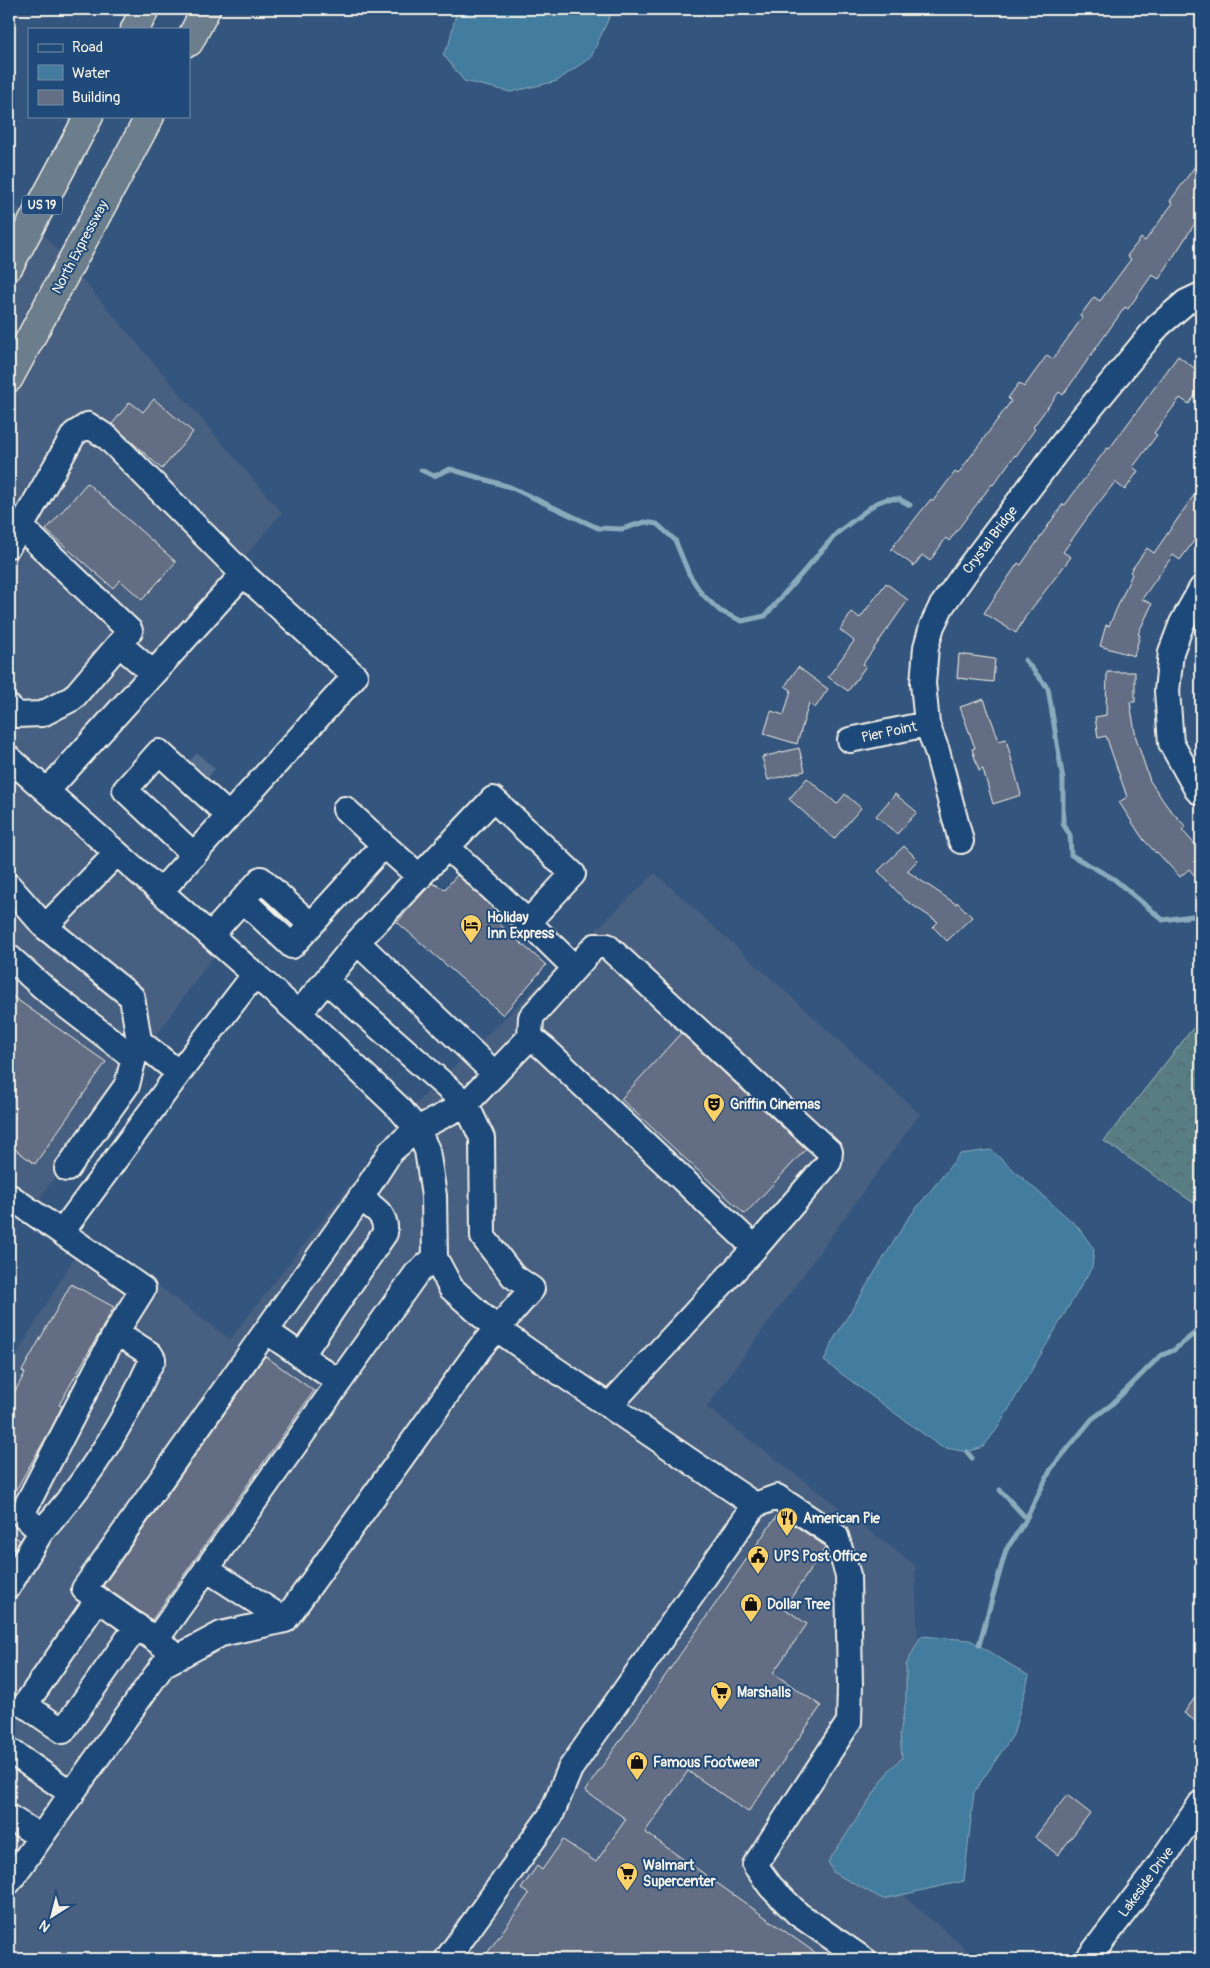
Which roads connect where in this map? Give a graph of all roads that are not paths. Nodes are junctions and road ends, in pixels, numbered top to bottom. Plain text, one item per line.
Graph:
1 (145, 9) edge
2 (206, 9) edge
3 (136, 28) edge
4 (190, 40) edge
5 (88, 118) edge
6 (149, 118) edge
7 (9, 266) edge
8 (1201, 294) edge
9 (9, 378) edge
10 (15, 536) edge
11 (243, 574) junction
12 (1201, 589) edge
13 (119, 644) junction
14 (153, 673) junction
15 (9, 707) edge
16 (927, 724) junction
17 (850, 740) dead end
18 (159, 752) junction
19 (9, 758) edge
20 (189, 762) tunnel mouth
21 (208, 779) tunnel mouth
22 (47, 791) junction
23 (1201, 793) edge
24 (345, 809) dead end
25 (223, 811) junction
26 (961, 841) dead end
27 (384, 845) junction
28 (447, 848) junction
29 (117, 853) junction
30 (194, 855) junction
31 (420, 877) junction
32 (9, 886) edge
33 (161, 891) junction
34 (528, 922) junction
35 (45, 927) junction
36 (211, 935) junction
37 (357, 942) junction
38 (9, 957) edge
39 (575, 968) junction
40 (256, 974) junction
41 (323, 984) junction
42 (299, 1013) junction
43 (530, 1038) junction
44 (136, 1049) junction
45 (179, 1073) junction
46 (495, 1074) junction
47 (466, 1104) junction
48 (417, 1129) junction
49 (67, 1169) dead end
50 (9, 1196) edge
51 (360, 1198) junction
52 (62, 1232) junction
53 (755, 1248) junction
54 (435, 1258) junction
55 (497, 1329) junction
56 (116, 1332) junction
57 (266, 1332) junction
58 (301, 1356) junction
59 (339, 1382) junction
60 (608, 1406) junction
61 (755, 1505) junction
62 (42, 1532) junction
63 (206, 1569) junction
64 (9, 1586) edge
65 (98, 1599) junction
66 (285, 1620) junction
67 (137, 1626) junction
68 (156, 1640) junction
69 (179, 1657) junction
70 (9, 1750) edge
71 (72, 1794) junction
72 (1201, 1803) edge
73 (9, 1817) edge
74 (41, 1837) junction
75 (9, 1882) edge
76 (447, 1959) edge
77 (863, 1959) edge
78 (1088, 1959) edge

1 - 3 highway
2 - 4 highway
5 - 7 highway, US 19
6 - 9 highway, North Expressway
8 - 16 street, Crystal Bridge
10 - 11 street
10 - 13 street
11 - 14 street
11 - 25 street
12 - 23 street
13 - 14 street
13 - 15 street
14 - 22 street
16 - 17 street, Pier Point
16 - 26 street, Crystal Bridge
18 - 20 street
18 - 25 street
18 - 30 street
19 - 22 street
21 - 25 street
22 - 29 street
24 - 27 street
25 - 30 street
27 - 31 street
27 - 36 street
28 - 31 street
28 - 34 street
28 - 34 street
29 - 33 street
29 - 35 street
30 - 33 street
31 - 37 street
32 - 35 street
33 - 36 street
34 - 39 street
35 - 44 street
36 - 40 street
37 - 41 street
37 - 46 street
38 - 44 street
39 - 43 street
39 - 53 street
40 - 42 street
40 - 45 street
41 - 42 street
41 - 47 street
42 - 48 street
43 - 46 street
43 - 53 street
44 - 45 street
44 - 49 street
45 - 52 street
46 - 47 street
47 - 48 street
47 - 55 street
48 - 51 street
48 - 54 street
50 - 52 street
51 - 57 street
51 - 58 street
52 - 56 street
53 - 60 street
54 - 55 street
54 - 59 street
55 - 60 street
55 - 66 street
56 - 62 street
56 - 62 street
57 - 58 street
57 - 65 street
58 - 59 street
59 - 63 street
60 - 61 street
61 - 76 street
61 - 77 street
62 - 64 street
63 - 66 street
63 - 68 street
65 - 67 street
65 - 67 street
66 - 69 street
67 - 68 street
68 - 69 street
69 - 71 street
70 - 71 street
71 - 74 street
72 - 78 street, Lakeside Drive
73 - 74 street
74 - 75 street

